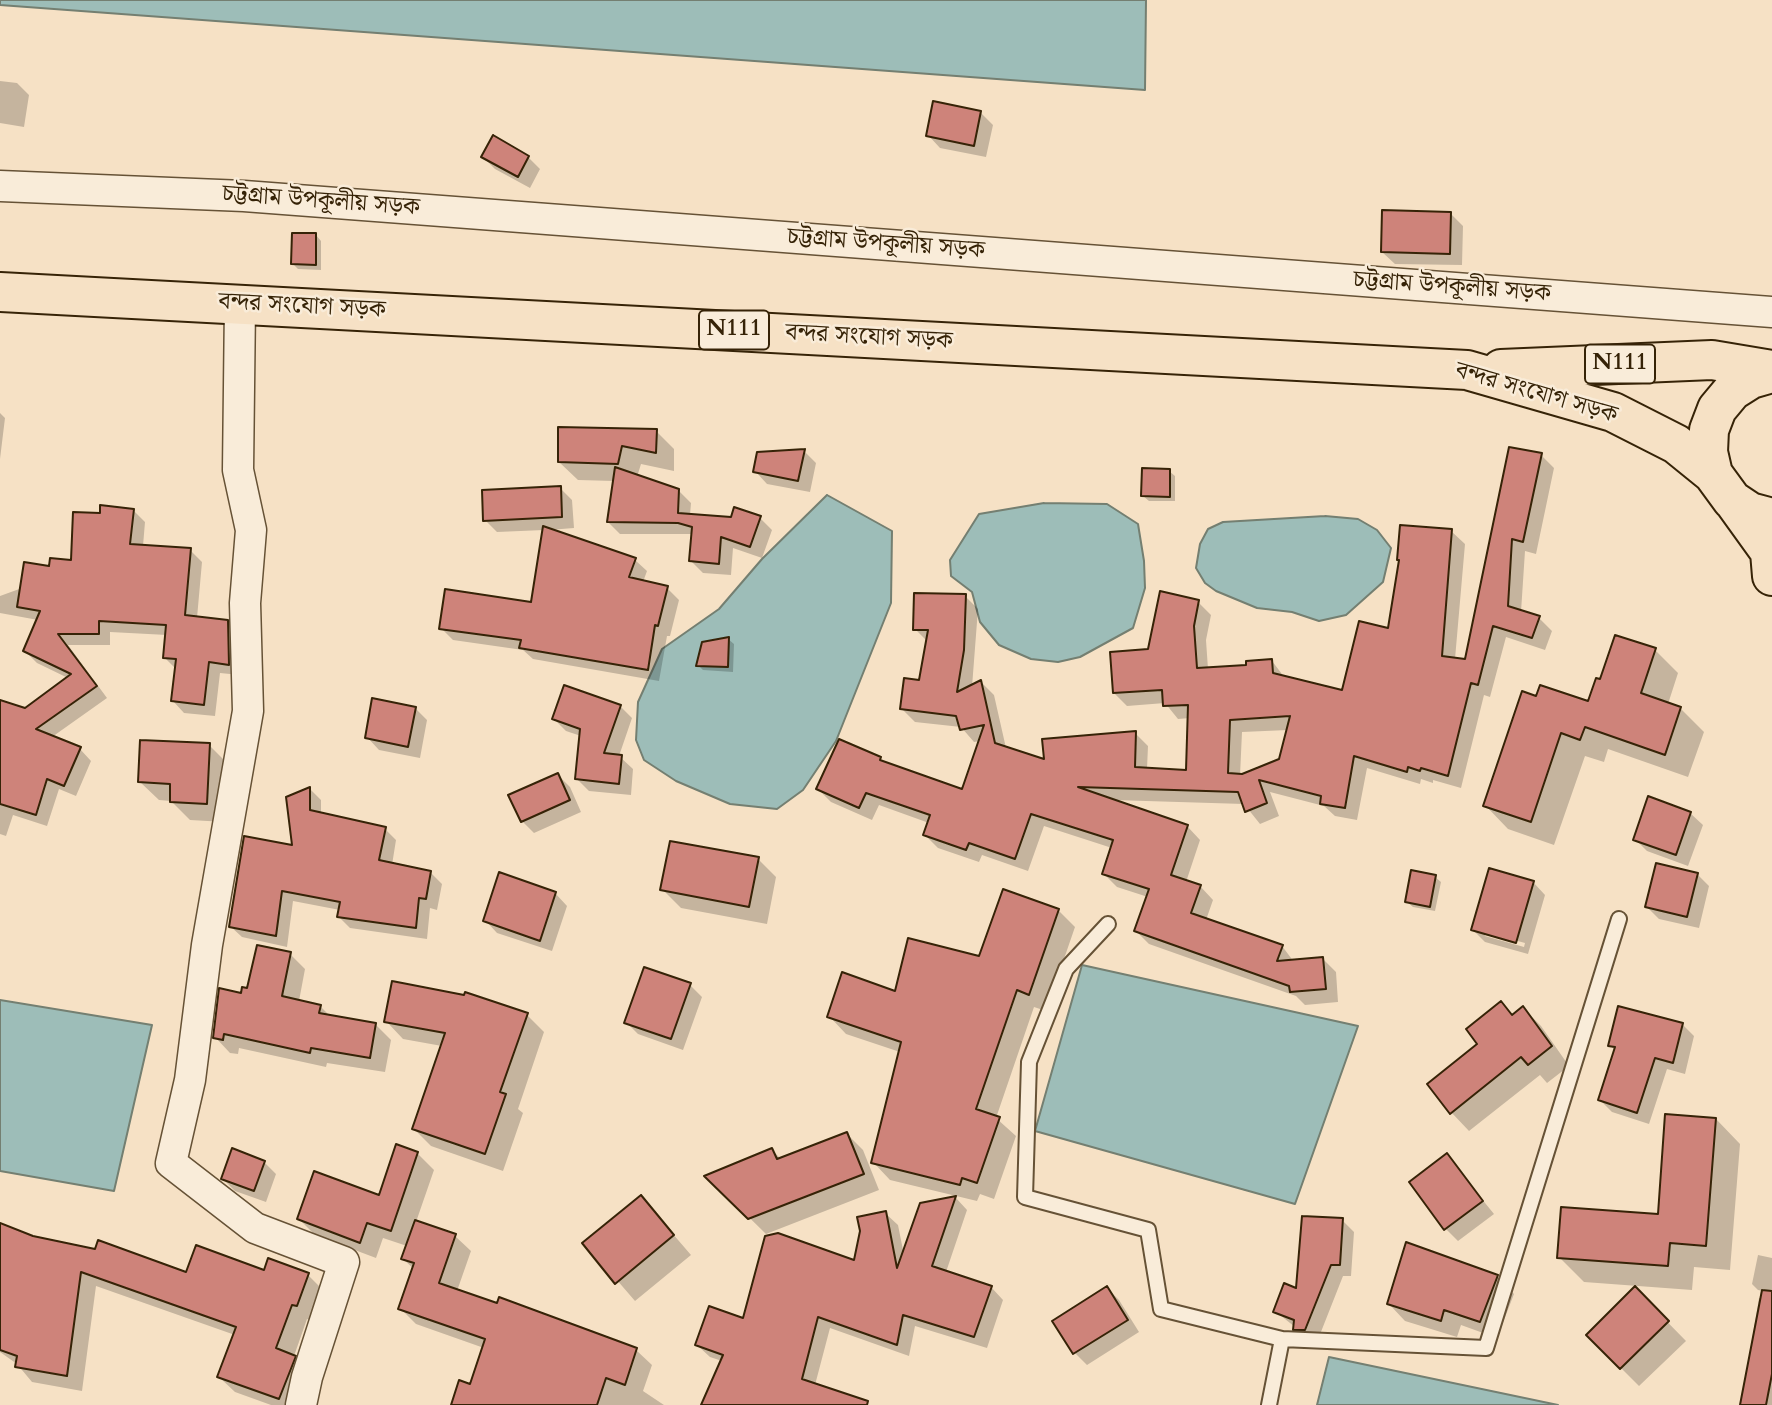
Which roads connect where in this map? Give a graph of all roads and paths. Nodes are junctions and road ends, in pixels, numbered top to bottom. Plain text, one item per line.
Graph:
1 (0, 186) edge
2 (0, 292) edge
3 (240, 304) junction
4 (1772, 313) edge
5 (1467, 370) junction
6 (1772, 372) edge
7 (1723, 487) junction
8 (1772, 518) edge
9 (1772, 576) edge
10 (1619, 919) dead end
11 (1108, 924) dead end
12 (1282, 1339) junction
13 (301, 1405) edge
14 (1269, 1405) edge

1 - 4 street, চট্টগ্রাম উপকূলীয় সড়ক
2 - 3 highway, বন্দর সংযোগ সড়ক / N111
3 - 5 highway, বন্দর সংযোগ সড়ক / N111
3 - 13 street
5 - 6 highway, N111
5 - 7 highway, বন্দর সংযোগ সড়ক
6 - 7 highway, N111
7 - 8 highway
7 - 9 highway, বন্দর সংযোগ সড়ক / N111
10 - 12 lane
11 - 12 lane
12 - 14 lane

